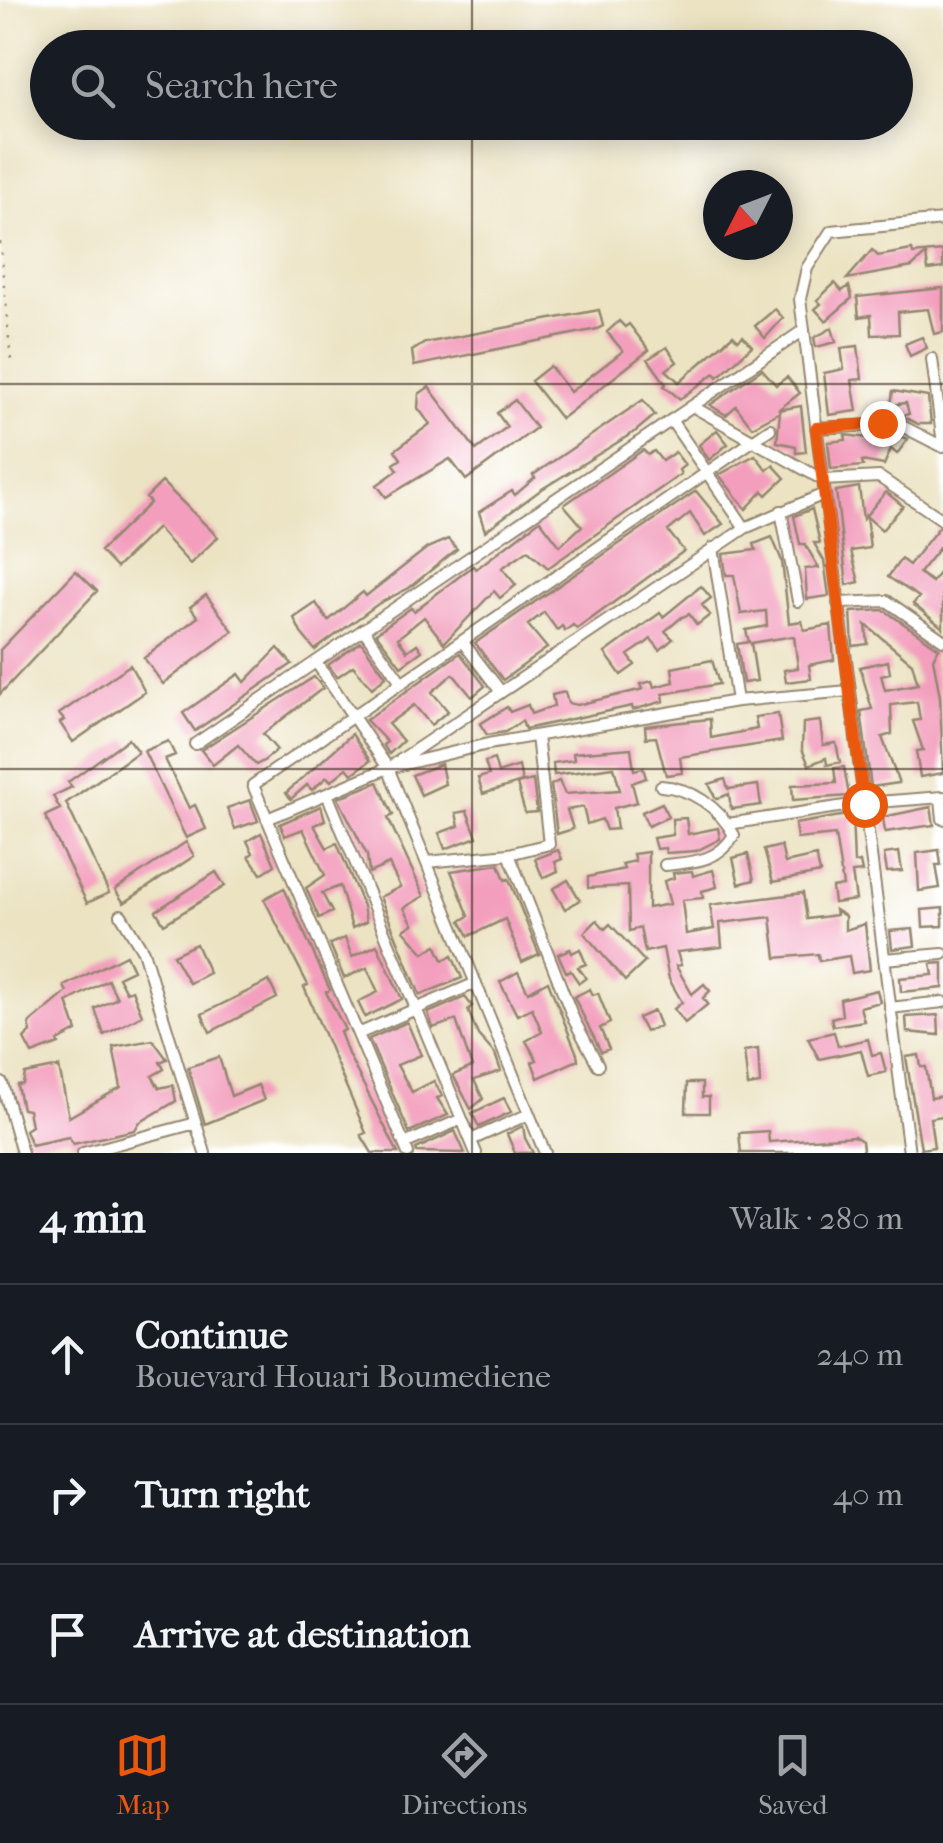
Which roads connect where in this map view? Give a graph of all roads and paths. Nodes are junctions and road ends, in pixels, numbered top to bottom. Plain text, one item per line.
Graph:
1 (943, 220) edge
2 (0, 242) edge
3 (804, 330) junction
4 (932, 359) dead end
5 (11, 361) dead end
6 (939, 380) edge
7 (692, 406) junction
8 (671, 420) junction
9 (816, 428) junction
10 (770, 429) dead end
11 (752, 442) junction
12 (943, 446) edge
13 (706, 473) junction
14 (823, 480) junction
15 (824, 494) junction
16 (781, 511) junction
17 (943, 520) edge
18 (744, 528) junction
19 (714, 548) junction
20 (798, 601) dead end
21 (838, 603) junction
22 (363, 629) junction
23 (943, 640) edge
24 (462, 641) junction
25 (316, 662) junction
26 (402, 683) junction
27 (849, 691) junction
28 (500, 692) junction
29 (737, 701) junction
30 (353, 716) junction
31 (536, 736) junction
32 (194, 744) dead end
33 (388, 768) junction
34 (660, 786) dead end
35 (327, 794) junction
36 (942, 797) edge
37 (864, 804) junction
38 (267, 819) junction
39 (943, 819) edge
40 (728, 824) junction
41 (509, 854) junction
42 (427, 862) junction
43 (665, 865) dead end
44 (121, 915) dead end
45 (943, 954) edge
46 (884, 959) junction
47 (476, 983) junction
48 (943, 1002) edge
49 (416, 1008) junction
50 (890, 1008) junction
51 (358, 1034) junction
52 (598, 1065) dead end
53 (2, 1084) edge
54 (529, 1114) junction
55 (462, 1120) junction
56 (196, 1123) junction
57 (470, 1140) junction
58 (406, 1148) edge
59 (22, 1153) edge
60 (83, 1153) edge
61 (205, 1153) edge
62 (476, 1153) edge
63 (545, 1153) edge
64 (908, 1153) edge

1 - 3 street
2 - 5 path
3 - 7 street
3 - 9 street
4 - 6 street
6 - 12 street
7 - 8 street
7 - 11 street
8 - 13 street
8 - 22 street
9 - 12 street
9 - 14 street
10 - 11 street
11 - 13 street
11 - 14 street
13 - 18 street
13 - 24 street
14 - 15 street
14 - 17 street
15 - 16 street
15 - 21 street
16 - 18 street
16 - 20 street
18 - 19 street
19 - 28 street
19 - 29 street
21 - 23 street
21 - 27 street
22 - 25 street
22 - 26 street
24 - 26 street
24 - 28 street
25 - 30 street
25 - 32 street
26 - 30 street
27 - 29 street
27 - 37 street
28 - 33 street
29 - 31 street
30 - 33 street
30 - 38 street
31 - 33 street
31 - 41 street
33 - 35 street
33 - 42 street
34 - 40 street
35 - 38 street
35 - 49 street
36 - 37 street
36 - 39 street
37 - 40 street
37 - 46 street
38 - 51 street
40 - 43 street
41 - 42 street
41 - 52 street
42 - 47 street
44 - 56 street
45 - 46 street
46 - 50 street
47 - 49 street
47 - 54 street
48 - 50 street
49 - 51 street
49 - 55 street
50 - 64 street
51 - 58 street
53 - 59 street
54 - 57 street
54 - 63 street
55 - 57 street
55 - 58 street
56 - 60 street
56 - 61 street
57 - 62 street

